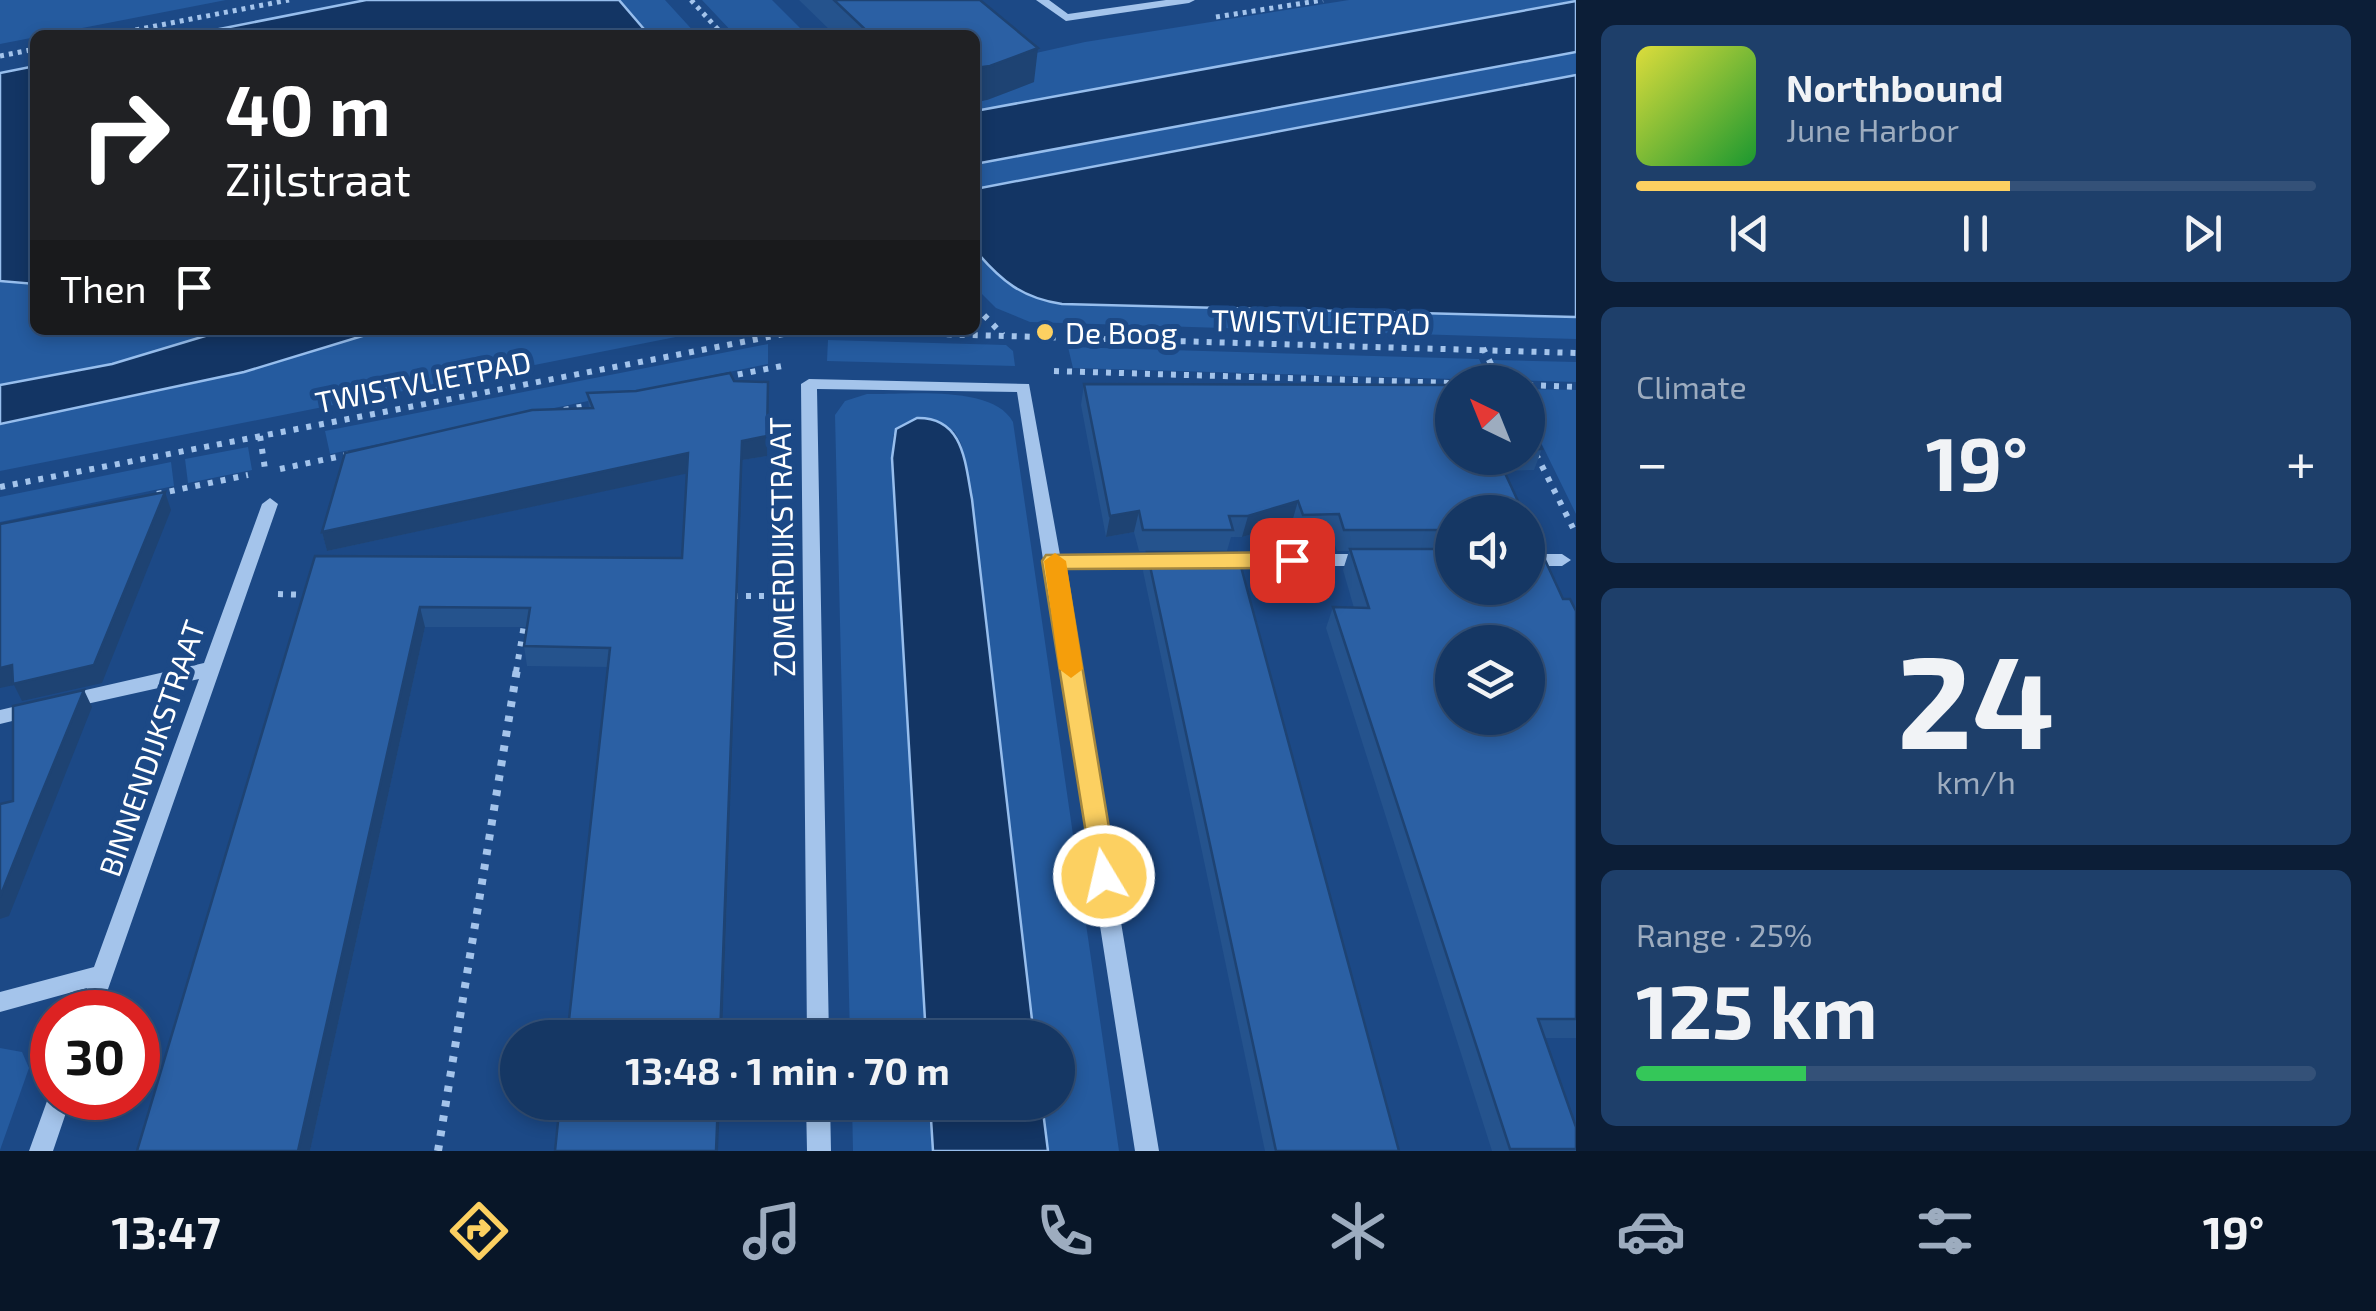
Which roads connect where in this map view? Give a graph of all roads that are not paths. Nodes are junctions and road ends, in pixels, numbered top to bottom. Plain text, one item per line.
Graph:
1 (1042, 0) edge
2 (1189, 0) edge
3 (270, 504) dead end
4 (1384, 560) edge
5 (1545, 560) edge
6 (1562, 560) dead end
7 (1054, 561) junction
8 (210, 669) junction
9 (0, 716) edge
10 (103, 974) junction
11 (97, 990) edge
12 (0, 1002) edge
13 (818, 1020) edge
14 (51, 1120) edge
15 (818, 1120) edge
16 (40, 1151) edge
17 (819, 1151) edge
18 (1147, 1151) edge

1 - 2 street
3 - 8 street, BINNENDIJKSTRAAT
4 - 7 street
5 - 6 street
7 - 13 street, ZOMERDIJKSTRAAT
7 - 18 street, ZOMERDIJKSTRAAT
8 - 9 street
8 - 10 street, BINNENDIJKSTRAAT
10 - 11 street, BINNENDIJKSTRAAT
10 - 12 street
14 - 16 street
15 - 17 street

